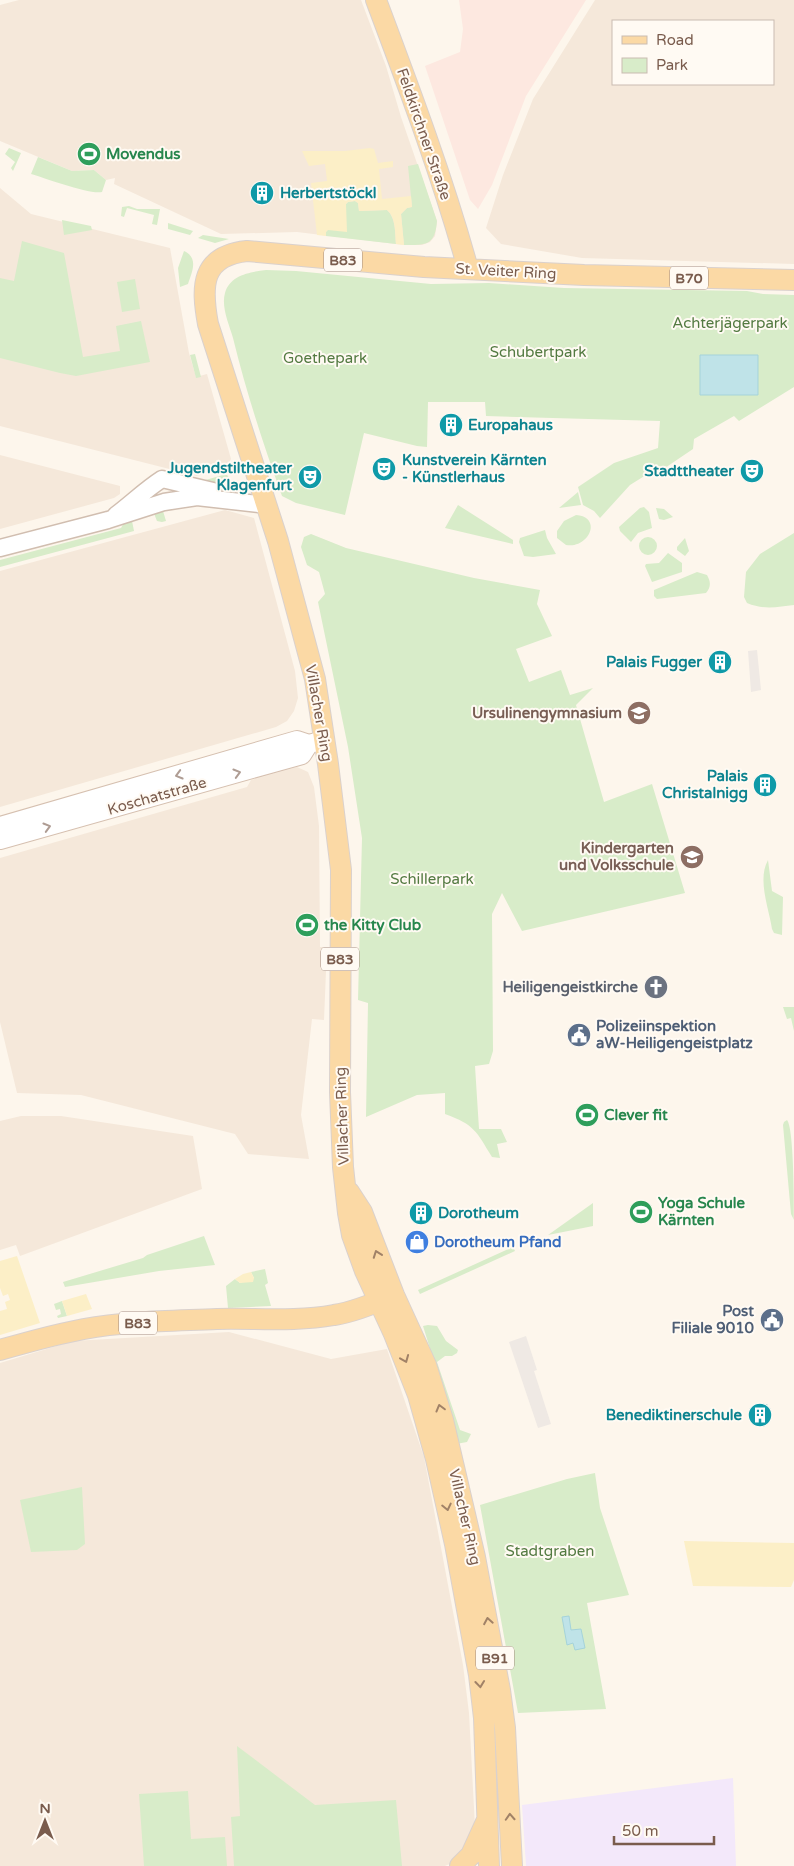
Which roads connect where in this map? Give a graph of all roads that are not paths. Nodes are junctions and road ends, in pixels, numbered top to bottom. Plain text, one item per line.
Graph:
1 (376, 0) edge
2 (219, 259) joint
3 (468, 269) junction
4 (794, 280) edge
5 (267, 505) junction
6 (108, 520) junction
7 (0, 548) edge
8 (317, 742) junction
9 (0, 826) edge
10 (0, 840) edge
11 (389, 1305) junction
12 (279, 1320) junction
13 (0, 1350) edge
14 (487, 1820) junction
15 (460, 1866) edge
16 (489, 1866) edge
17 (512, 1866) edge

1 - 3 main road, Feldkirchner Straße
2 - 3 main road, St. Veiter Ring / B83
2 - 5 main road, Villacher Ring / B83
3 - 4 main road, St. Veiter Ring / B70
5 - 6 street
5 - 6 street
5 - 8 main road, Villacher Ring / B83
6 - 7 street
8 -> 9 main road, Koschatstraße
10 -> 8 main road, Koschatstraße
8 - 11 main road, Villacher Ring / B83
11 - 12 main road
11 - 12 main road, B83
11 -> 14 main road, Villacher Ring / B91
17 -> 11 main road, Villacher Ring / B91
12 - 13 main road, B83
14 - 15 main road
14 - 16 main road, Villacher Ring / B91

